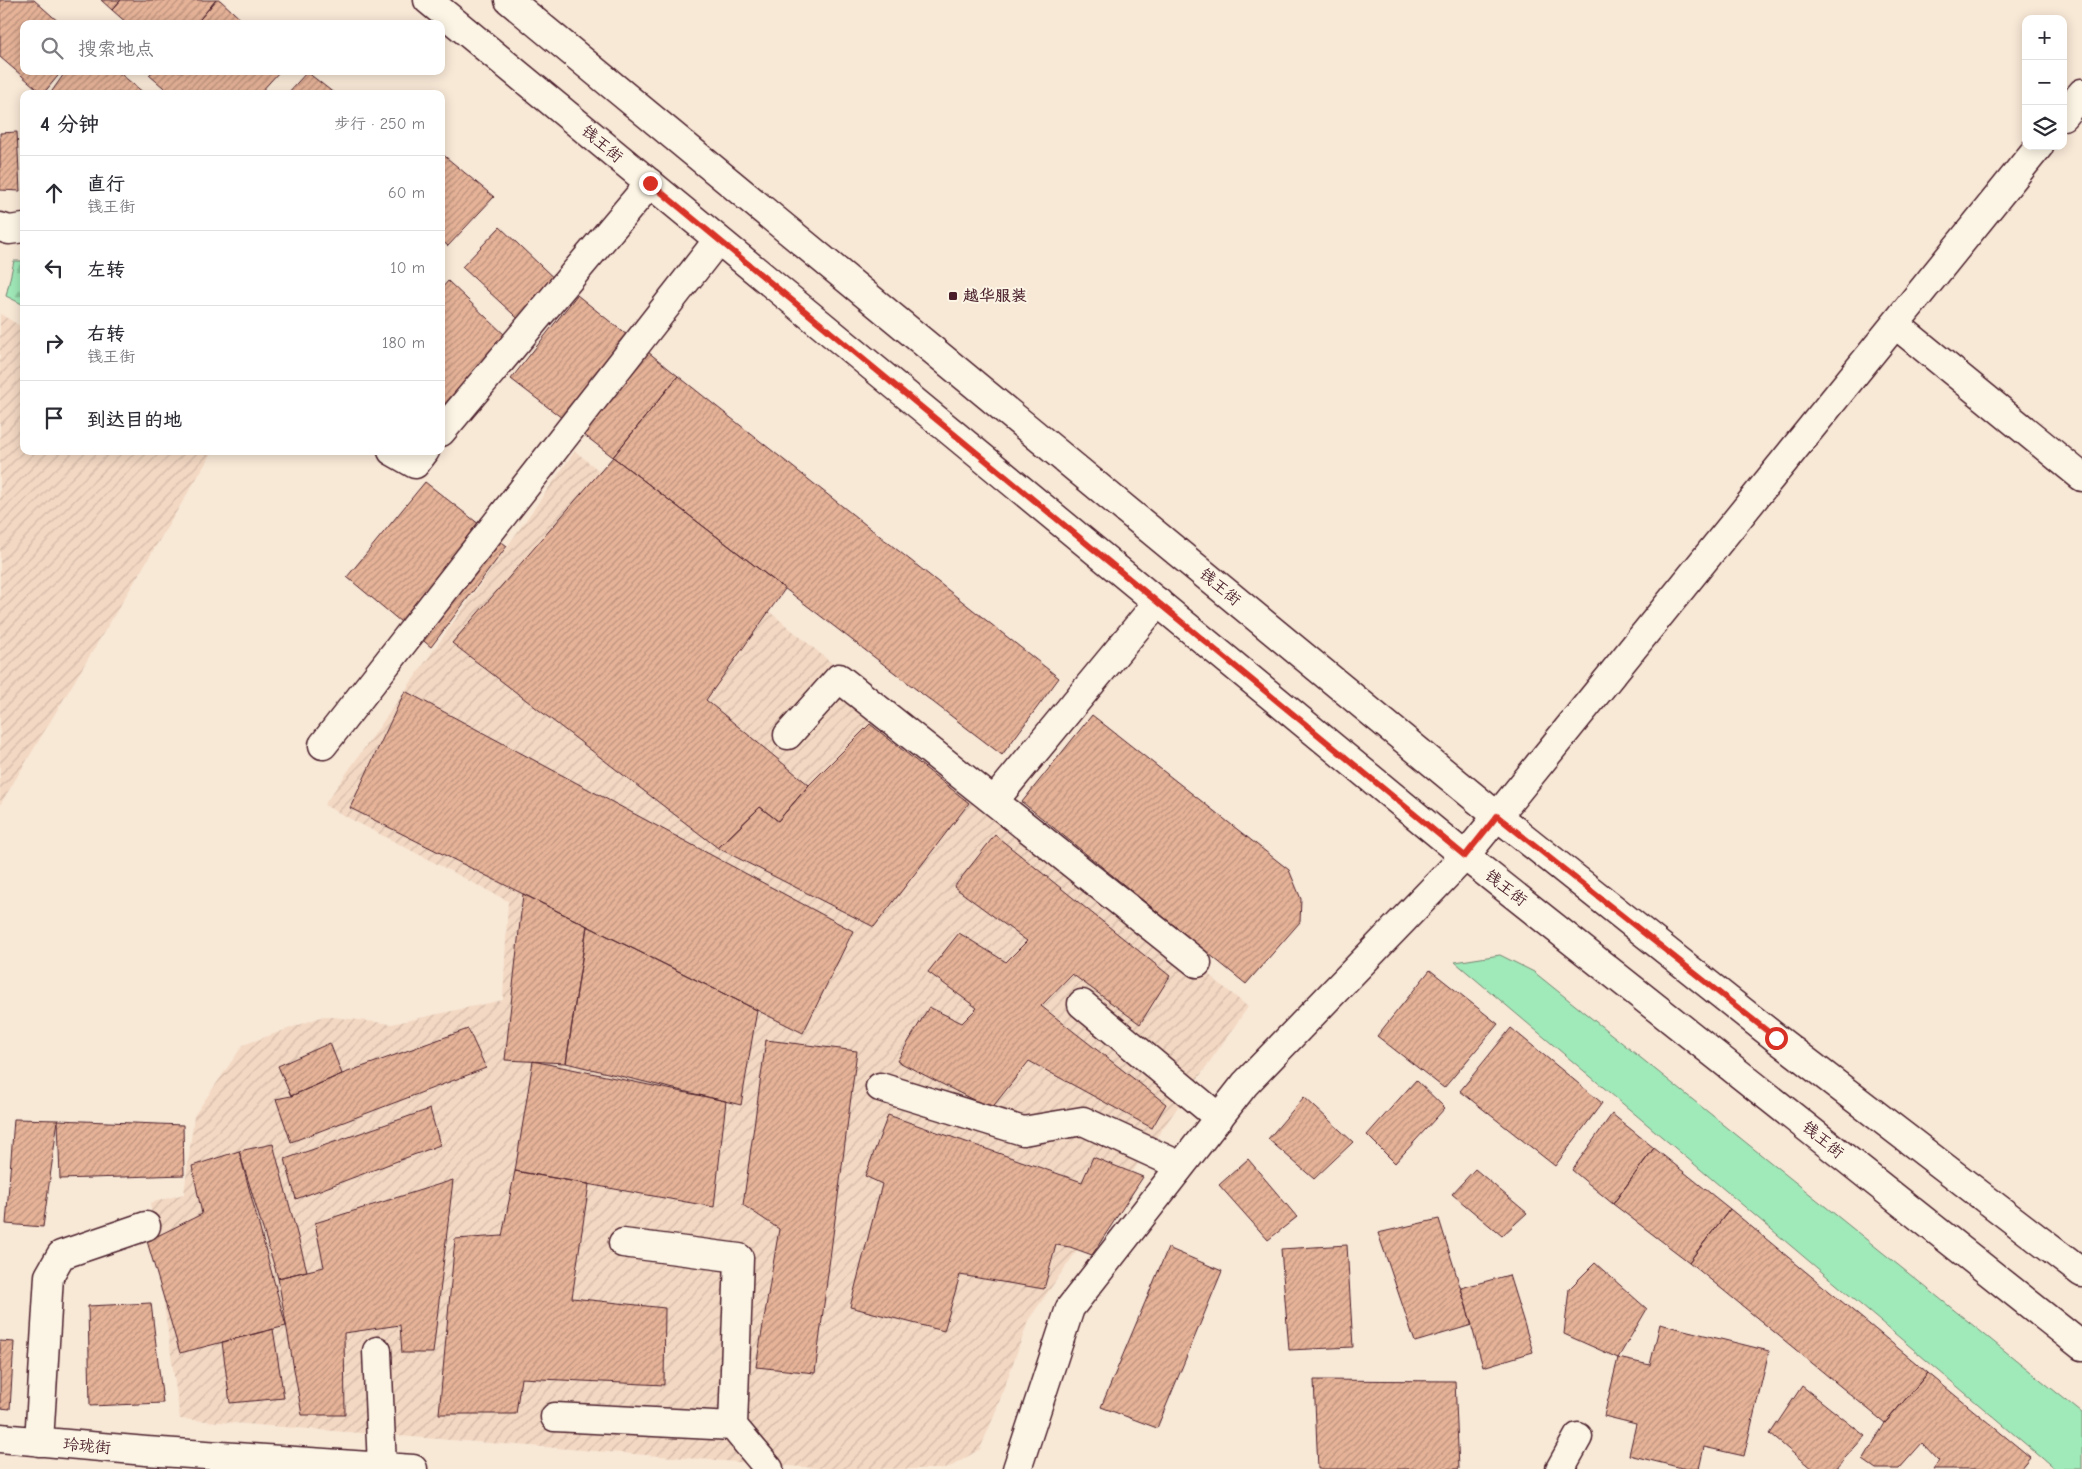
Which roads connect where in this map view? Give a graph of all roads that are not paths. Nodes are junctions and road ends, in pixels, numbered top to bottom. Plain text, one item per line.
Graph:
1 (428, 0) edge
2 (509, 0) edge
3 (2082, 93) edge
4 (2067, 111) edge
5 (2036, 150) edge
6 (650, 183) junction
7 (0, 227) edge
8 (20, 229) edge
9 (718, 240) junction
10 (1895, 324) junction
11 (445, 427) edge
12 (399, 455) edge
13 (422, 455) edge
14 (2082, 477) edge
15 (1158, 602) junction
16 (788, 735) dead end
17 (323, 745) dead end
18 (994, 801) junction
19 (1497, 816) junction
20 (1465, 856) junction
21 (1197, 963) dead end
22 (1082, 1004) dead end
23 (880, 1087) dead end
24 (1219, 1118) junction
25 (1181, 1166) junction
26 (146, 1226) dead end
27 (623, 1243) dead end
28 (2082, 1273) edge
29 (2082, 1346) edge
30 (377, 1351) dead end
31 (555, 1417) dead end
32 (733, 1426) junction
33 (1578, 1437) dead end
34 (0, 1438) edge
35 (39, 1442) junction
36 (167, 1461) edge
37 (382, 1467) junction
38 (413, 1469) edge
39 (769, 1469) edge
40 (1017, 1469) edge
41 (1560, 1469) edge

1 - 6 main road, 钱王街
2 - 19 main road, 钱王街
3 - 4 main road
5 - 10 main road
6 - 9 main road, 钱王街
6 - 11 main road
7 - 8 main road
9 - 15 main road, 钱王街
9 - 17 main road
10 - 14 main road
10 - 19 main road
12 - 13 main road
15 - 18 main road
15 - 20 main road, 钱王街
16 - 18 main road
18 - 21 main road
19 - 20 main road
19 - 28 main road, 钱王街
20 - 24 main road
20 - 29 main road, 钱王街
22 - 24 main road
23 - 25 main road
24 - 25 main road
25 - 40 main road
26 - 35 main road
27 - 32 main road
30 - 37 main road
31 - 32 main road
32 - 39 main road
33 - 41 main road
34 - 35 main road, 玲珑街
35 - 36 main road, 玲珑街
36 - 37 main road, 玲珑街
37 - 38 main road, 玲珑街

